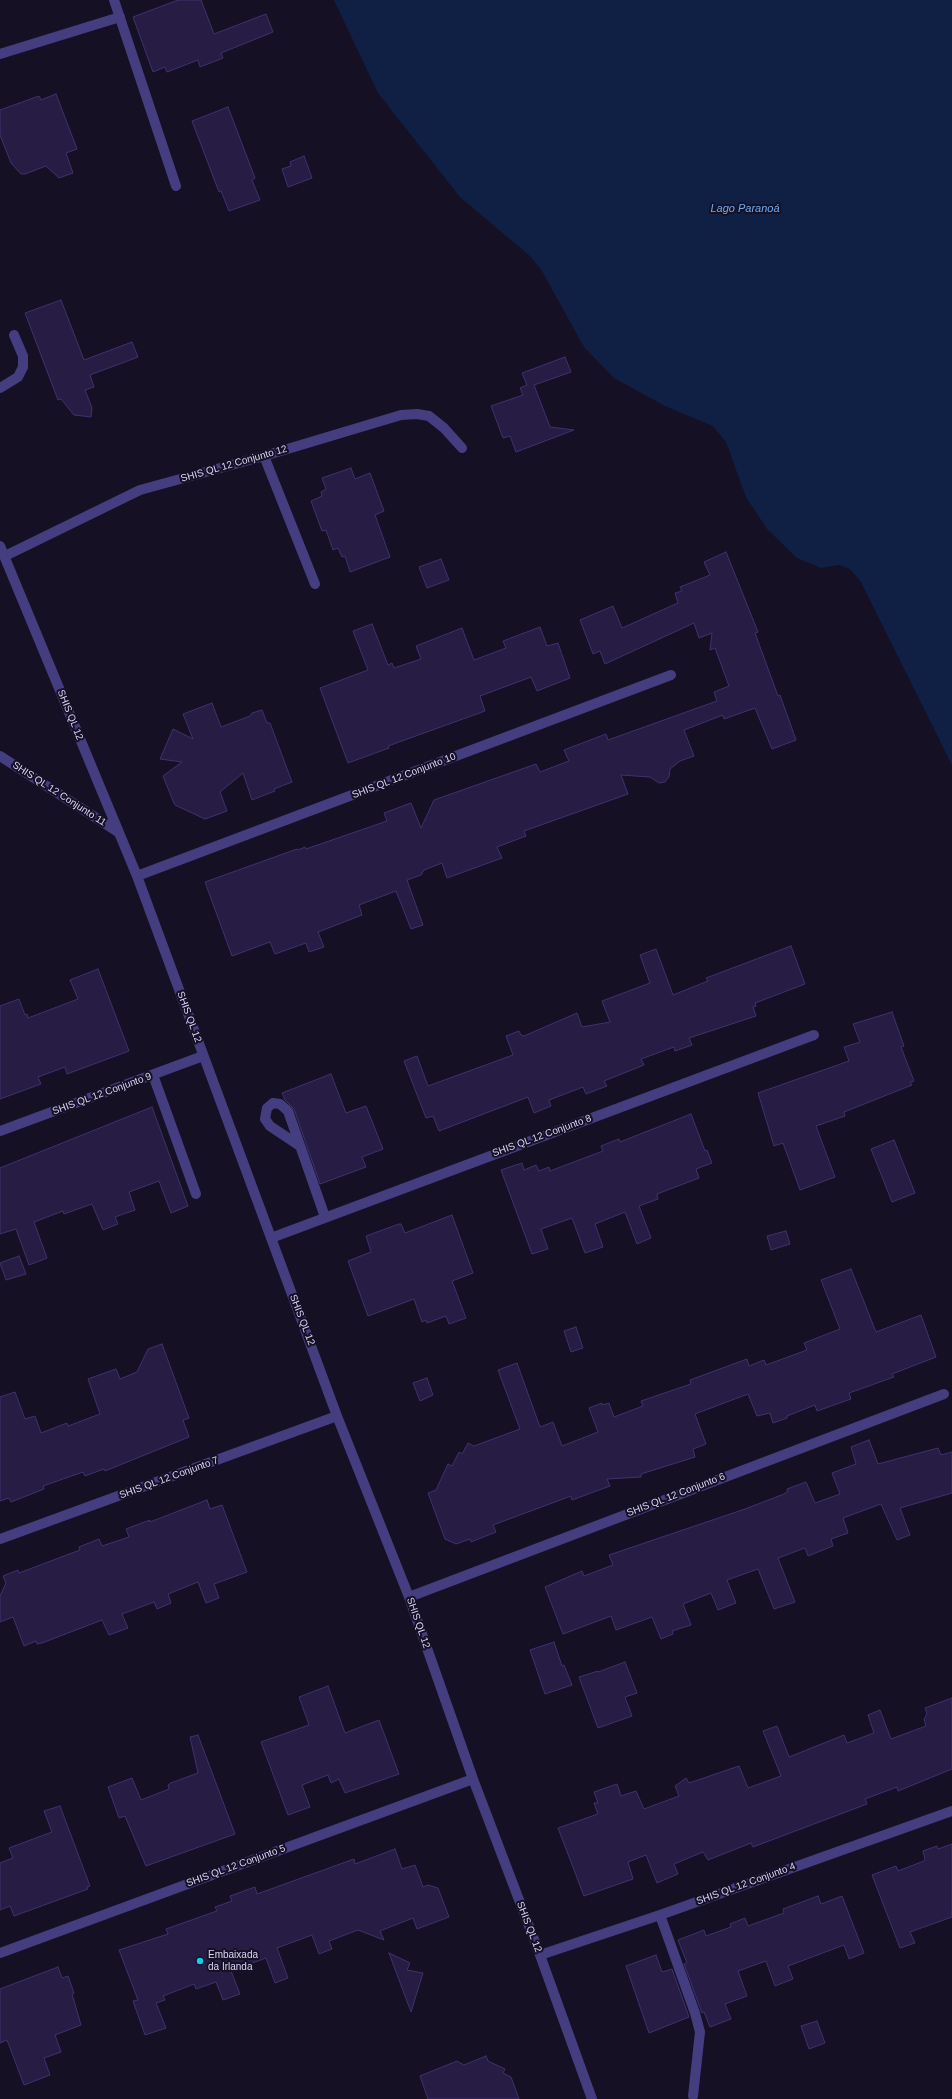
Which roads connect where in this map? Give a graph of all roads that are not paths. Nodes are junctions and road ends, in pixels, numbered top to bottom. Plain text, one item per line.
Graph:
1 (114, 0) edge
2 (120, 17) junction
3 (0, 54) edge
4 (176, 186) dead end
5 (14, 335) dead end
6 (0, 388) edge
7 (462, 448) dead end
8 (264, 456) junction
9 (0, 546) edge
10 (5, 556) junction
11 (315, 584) dead end
12 (671, 675) dead end
13 (0, 756) edge
14 (118, 832) junction
15 (137, 876) junction
16 (814, 1035) dead end
17 (204, 1056) junction
18 (153, 1075) junction
19 (0, 1131) edge
20 (300, 1146) dead end
21 (196, 1194) dead end
22 (325, 1217) junction
23 (271, 1238) junction
24 (944, 1394) dead end
25 (338, 1416) junction
26 (0, 1539) edge
27 (409, 1597) junction
28 (473, 1779) junction
29 (952, 1811) edge
30 (660, 1915) junction
31 (0, 1953) edge
32 (540, 1955) junction
33 (693, 2096) dead end
34 (592, 2099) edge

1 - 2 street
2 - 3 street
2 - 4 street
5 - 6 street
7 - 8 street, SHIS QL 12 Conjunto 12
8 - 10 street, SHIS QL 12 Conjunto 12
8 - 11 street
9 - 10 street, SHIS QL 12
10 - 14 street, SHIS QL 12
12 - 15 street, SHIS QL 12 Conjunto 10
13 - 14 street, SHIS QL 12 Conjunto 11
14 - 15 street, SHIS QL 12
15 - 17 street, SHIS QL 12
16 - 22 street, SHIS QL 12 Conjunto 8
17 - 18 street, SHIS QL 12 Conjunto 9
17 - 23 street, SHIS QL 12
18 - 19 street, SHIS QL 12 Conjunto 9
18 - 21 street
20 - 22 street
22 - 23 street, SHIS QL 12 Conjunto 8
23 - 25 street, SHIS QL 12
24 - 27 street, SHIS QL 12 Conjunto 6
25 - 26 street, SHIS QL 12 Conjunto 7
25 - 27 street, SHIS QL 12
27 - 28 street, SHIS QL 12
28 - 31 street, SHIS QL 12 Conjunto 5
28 - 32 street, SHIS QL 12
29 - 30 street, SHIS QL 12 Conjunto 4
30 - 32 street, SHIS QL 12 Conjunto 4
30 - 33 street
32 - 34 street, SHIS QL 12

